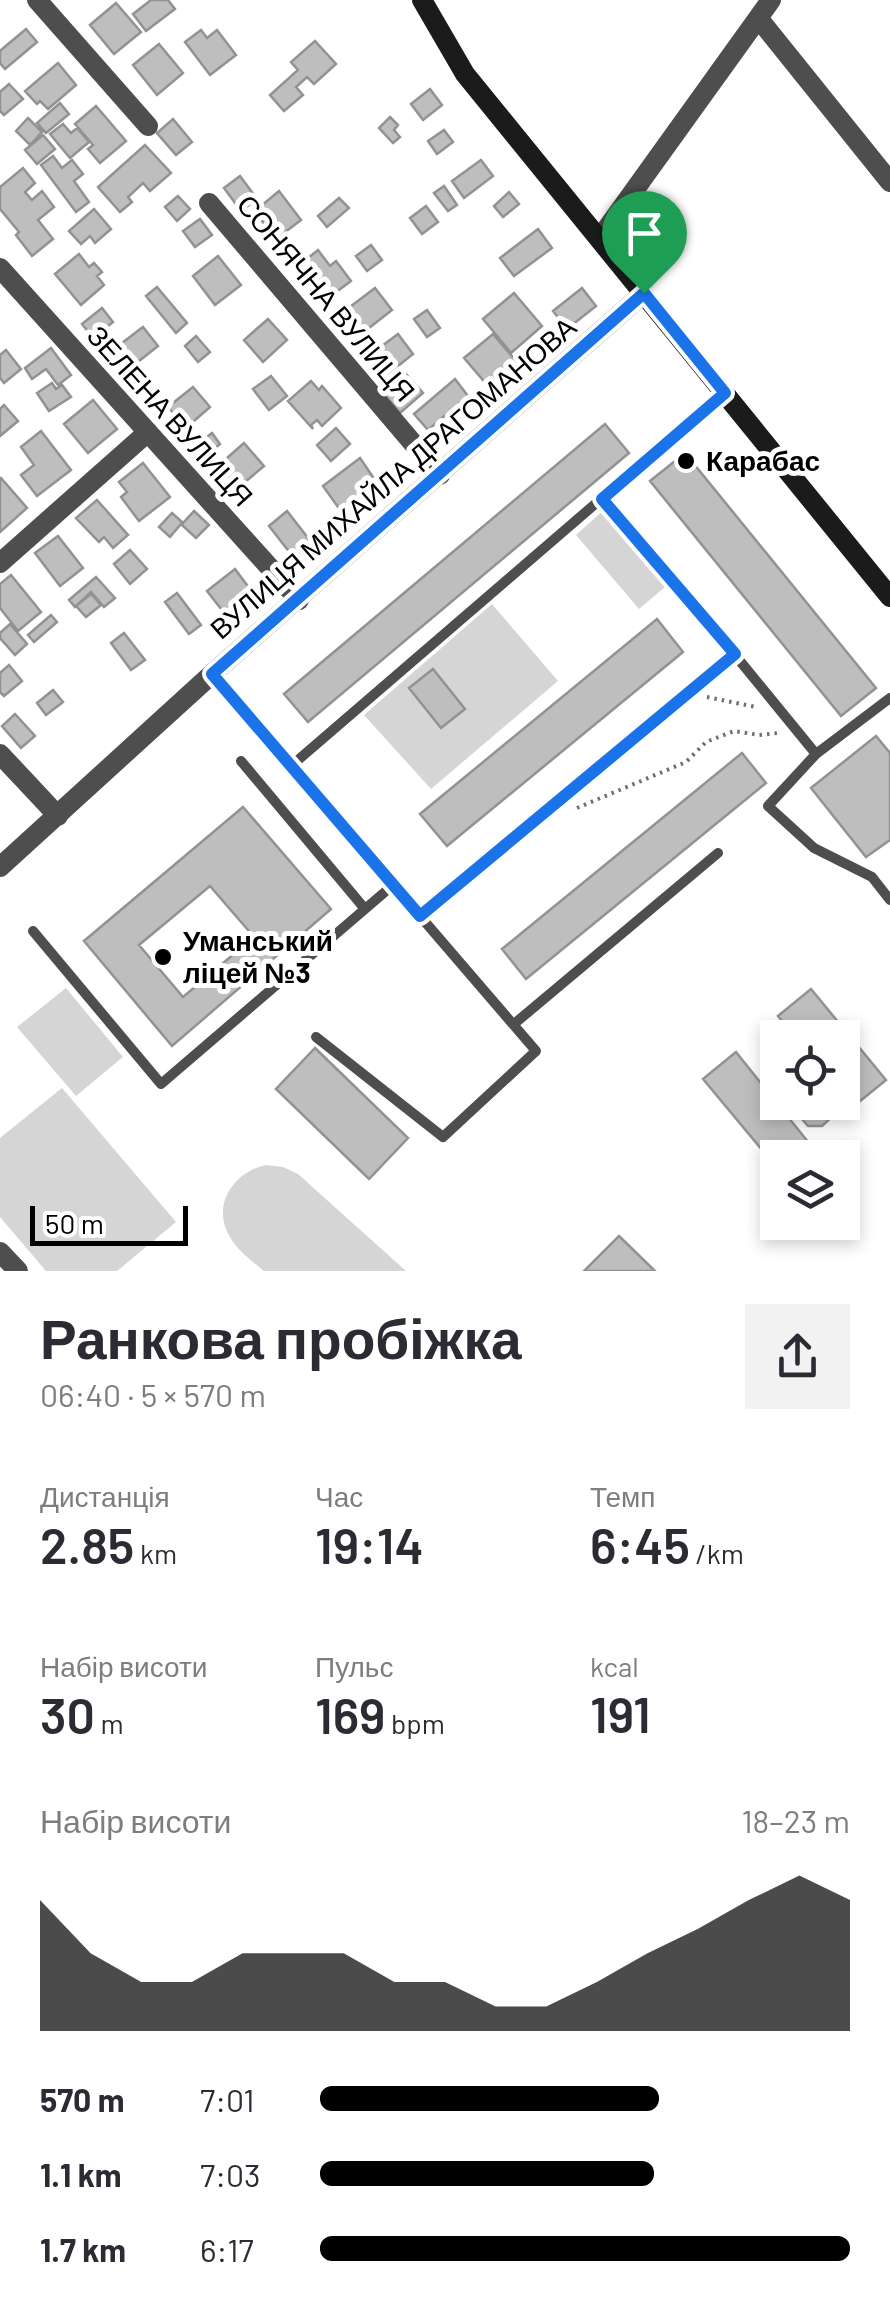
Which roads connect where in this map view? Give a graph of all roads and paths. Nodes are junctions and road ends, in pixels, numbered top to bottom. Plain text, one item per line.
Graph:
1 (37, 0) edge
2 (422, 0) edge
3 (764, 6) edge
4 (148, 126) dead end
5 (890, 182) edge
6 (209, 203) dead end
7 (600, 238) junction
8 (0, 268) edge
9 (644, 293) junction
10 (725, 393) junction
11 (148, 432) junction
12 (440, 474) junction
13 (602, 499) junction
14 (0, 563) edge
15 (890, 597) edge
16 (299, 600) junction
17 (735, 654) junction
18 (212, 674) junction
19 (707, 697) dead end
20 (890, 698) edge
21 (788, 720) junction
22 (804, 739) junction
23 (0, 754) edge
24 (816, 754) junction
25 (242, 761) dead end
26 (291, 766) junction
27 (573, 810) dead end
28 (58, 816) junction
29 (718, 853) dead end
30 (0, 867) edge
31 (393, 885) junction
32 (890, 900) edge
33 (365, 909) junction
34 (420, 916) junction
35 (33, 931) dead end
36 (514, 1024) junction
37 (316, 1037) dead end
38 (0, 1252) edge
39 (18, 1271) edge

1 - 4 street
2 - 7 main road
3 - 5 street
3 - 7 street
6 - 12 street, СОНЯЧНА ВУЛИЦЯ
7 - 9 main road
8 - 11 street, ЗЕЛЕНА ВУЛИЦЯ
9 - 10 main road
9 - 12 street, ВУЛИЦЯ МИХАЙЛА ДРАГОМАНОВА
10 - 13 lane
10 - 15 main road
11 - 14 street
11 - 16 street, ЗЕЛЕНА ВУЛИЦЯ
12 - 16 street, ВУЛИЦЯ МИХАЙЛА ДРАГОМАНОВА
13 - 17 lane
13 - 26 lane
16 - 18 street, ВУЛИЦЯ МИХАЙЛА ДРАГОМАНОВА
17 - 21 lane
17 - 34 lane
18 - 26 lane
18 - 28 street, ВУЛИЦЯ МИХАЙЛА ДРАГОМАНОВА
19 - 21 path
20 - 24 lane
21 - 22 lane
22 - 24 lane
22 - 27 path
23 - 28 street
24 - 32 lane
25 - 33 lane
26 - 31 lane
28 - 30 street, ВУЛИЦЯ МИХАЙЛА ДРАГОМАНОВА
29 - 36 lane
31 - 33 lane
31 - 34 lane
33 - 35 lane
34 - 36 lane
36 - 37 lane
38 - 39 street

